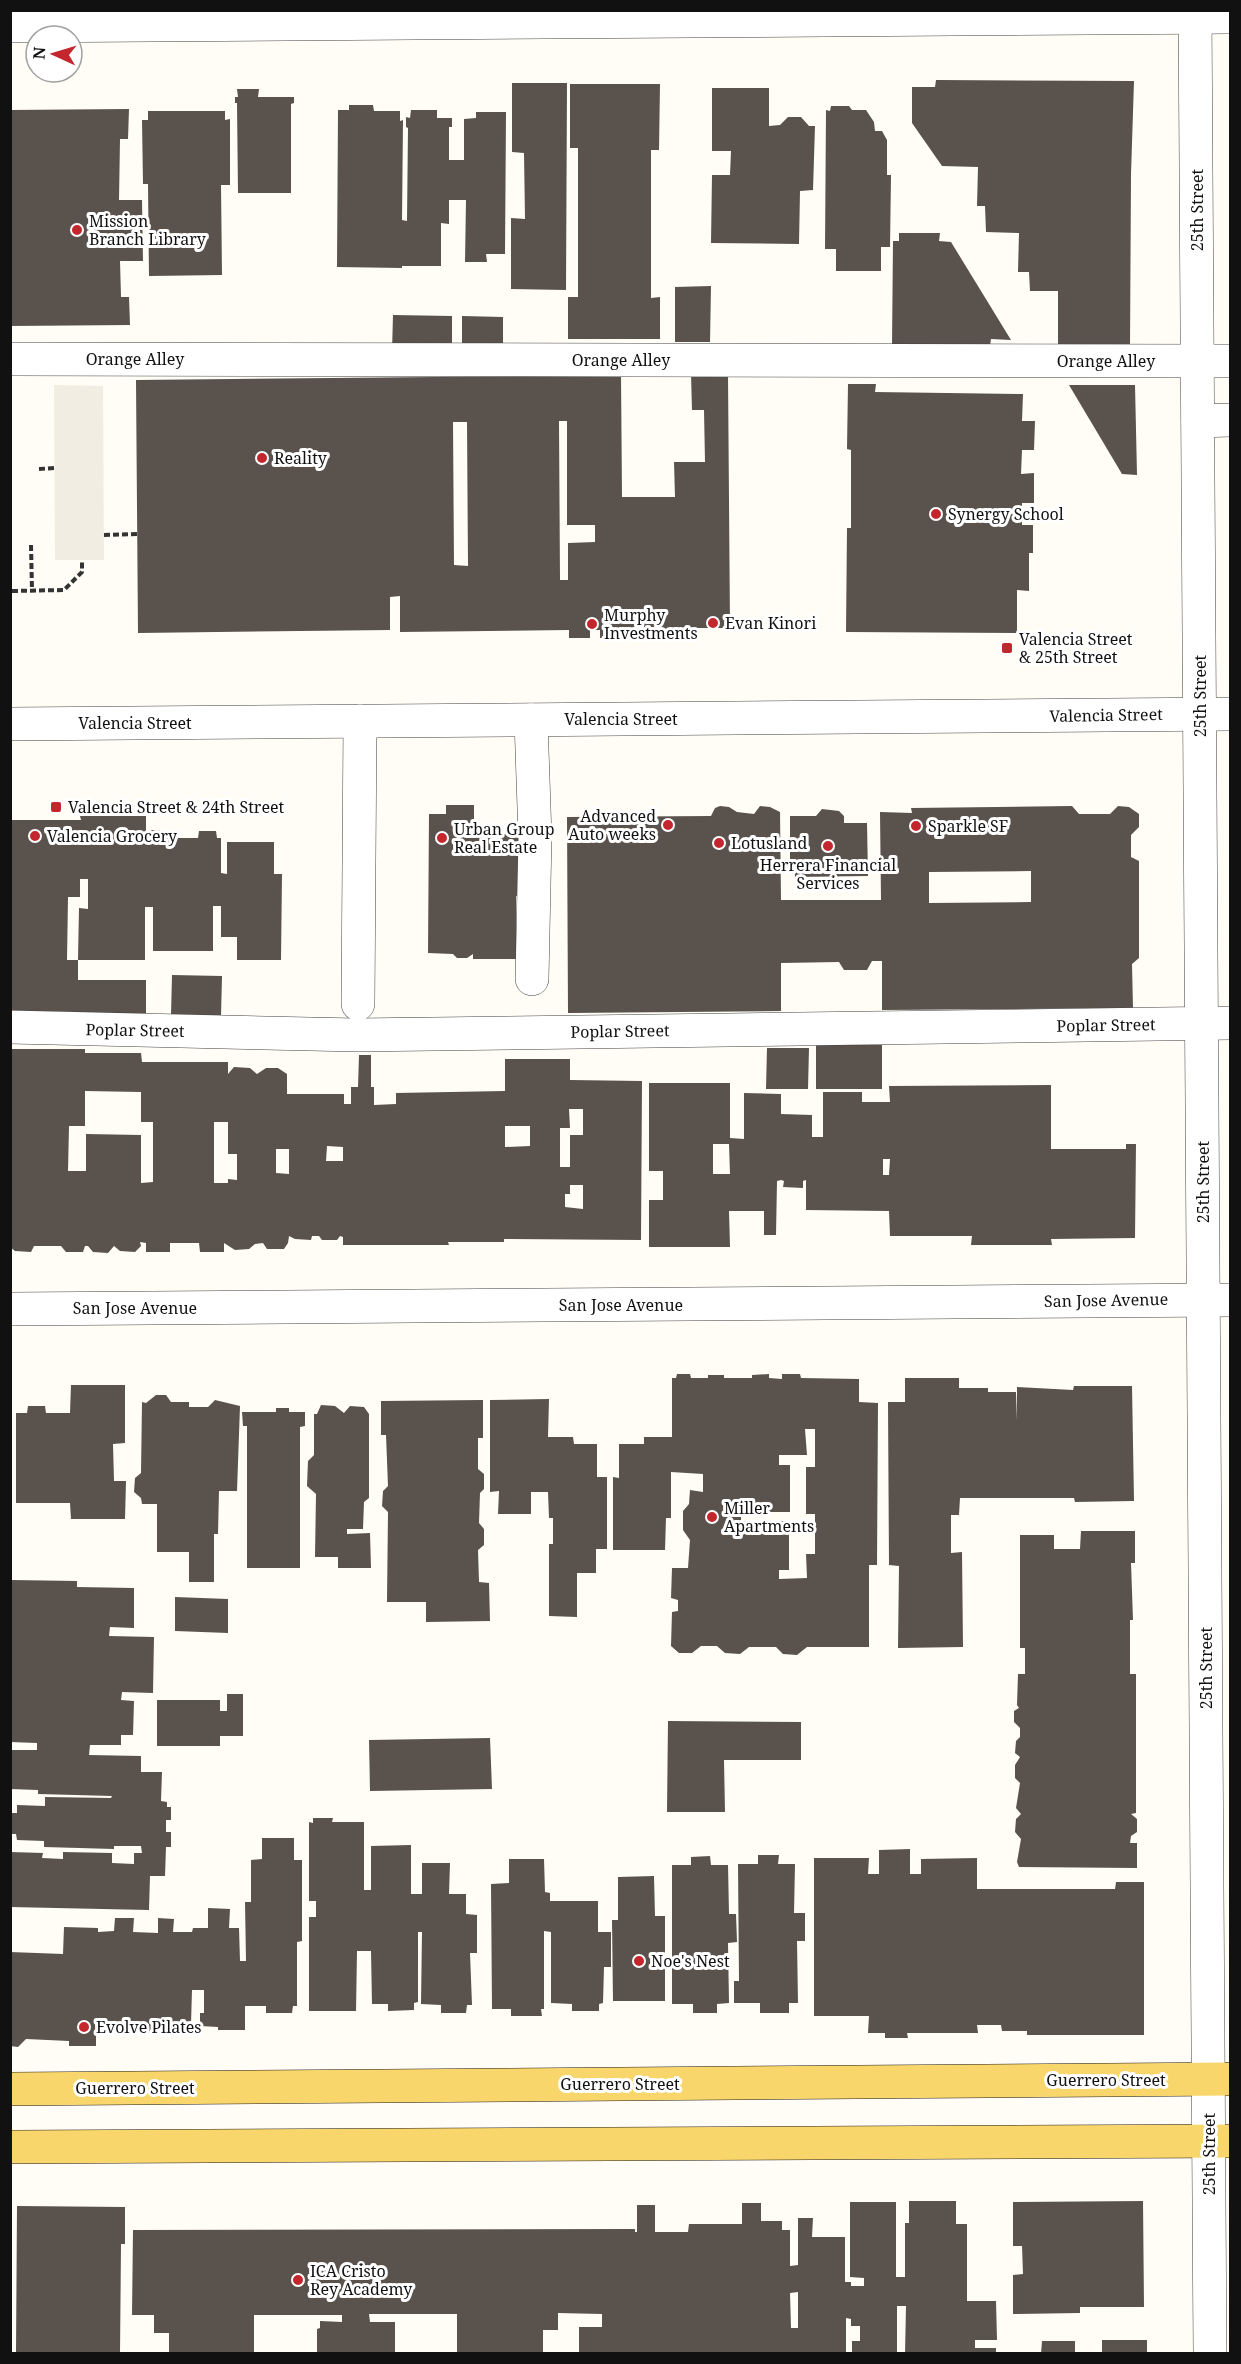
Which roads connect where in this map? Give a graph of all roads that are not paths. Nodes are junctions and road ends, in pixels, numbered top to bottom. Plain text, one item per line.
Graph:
1 (1196, 14) edge
2 (1230, 17) edge
3 (10, 26) edge
4 (10, 359) edge
5 (1198, 361) junction
6 (1230, 361) edge
7 (1230, 420) edge
8 (1198, 421) junction
9 (1215, 714) edge
10 (531, 720) junction
11 (360, 721) junction
12 (10, 724) edge
13 (532, 979) dead end
14 (358, 1004) dead end
15 (1216, 1023) edge
16 (10, 1027) edge
17 (1217, 1300) edge
18 (10, 1310) edge
19 (1219, 2079) edge
20 (10, 2089) edge
21 (1220, 2141) edge
22 (10, 2147) edge
23 (1210, 2354) edge

1 - 2 street
1 - 3 street
1 - 5 street, 25th Street
4 - 5 street, Orange Alley
5 - 6 street, Orange Alley
5 - 8 street, 25th Street
7 - 8 street
8 - 9 street, 25th Street
9 - 10 street, Valencia Street
9 - 15 street, 25th Street
10 - 11 street, Valencia Street
10 - 13 street
11 - 12 street, Valencia Street
11 - 14 street
15 - 16 street, Poplar Street
15 - 17 street, 25th Street
17 - 18 street, San Jose Avenue
17 - 19 street, 25th Street
19 - 20 main road, Guerrero Street
19 - 21 street, 25th Street
21 - 22 main road
21 - 23 street, 25th Street

